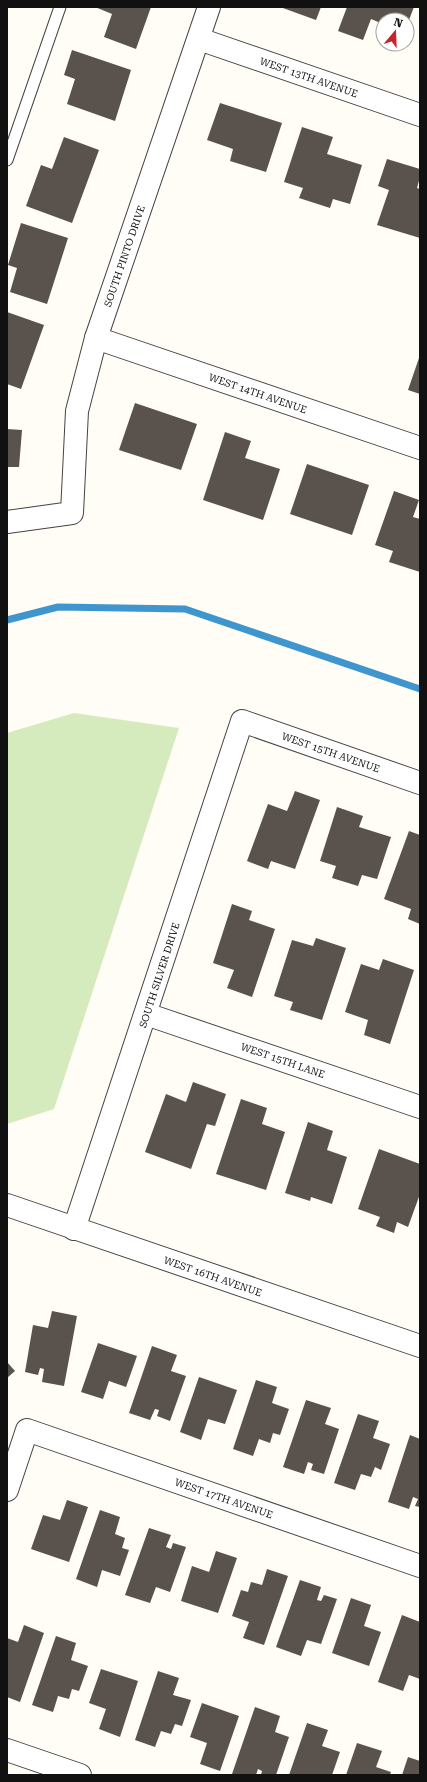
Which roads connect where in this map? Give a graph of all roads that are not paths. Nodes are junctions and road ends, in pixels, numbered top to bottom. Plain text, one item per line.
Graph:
1 (60, 7) edge
2 (209, 7) edge
3 (199, 39) junction
4 (420, 115) edge
5 (7, 160) edge
6 (96, 338) junction
7 (420, 448) edge
8 (7, 522) edge
9 (242, 721) joint
10 (420, 783) edge
11 (146, 1014) junction
12 (420, 1107) edge
13 (7, 1205) edge
14 (74, 1229) junction
15 (420, 1346) edge
16 (7, 1490) edge
17 (420, 1566) edge
18 (7, 1750) edge
19 (80, 1775) edge

1 - 5 lane
2 - 3 street, SOUTH PINTO DRIVE
3 - 4 street, WEST 13TH AVENUE
3 - 6 street, SOUTH PINTO DRIVE
6 - 7 street, WEST 14TH AVENUE
6 - 8 street, SOUTH PINTO DRIVE
9 - 10 street, WEST 15TH AVENUE
9 - 11 street, SOUTH SILVER DRIVE
11 - 12 street, WEST 15TH LANE
11 - 14 street, SOUTH SILVER DRIVE
13 - 14 street, WEST 16TH AVENUE
14 - 15 street, WEST 16TH AVENUE
16 - 17 street, WEST 17TH AVENUE
18 - 19 street

